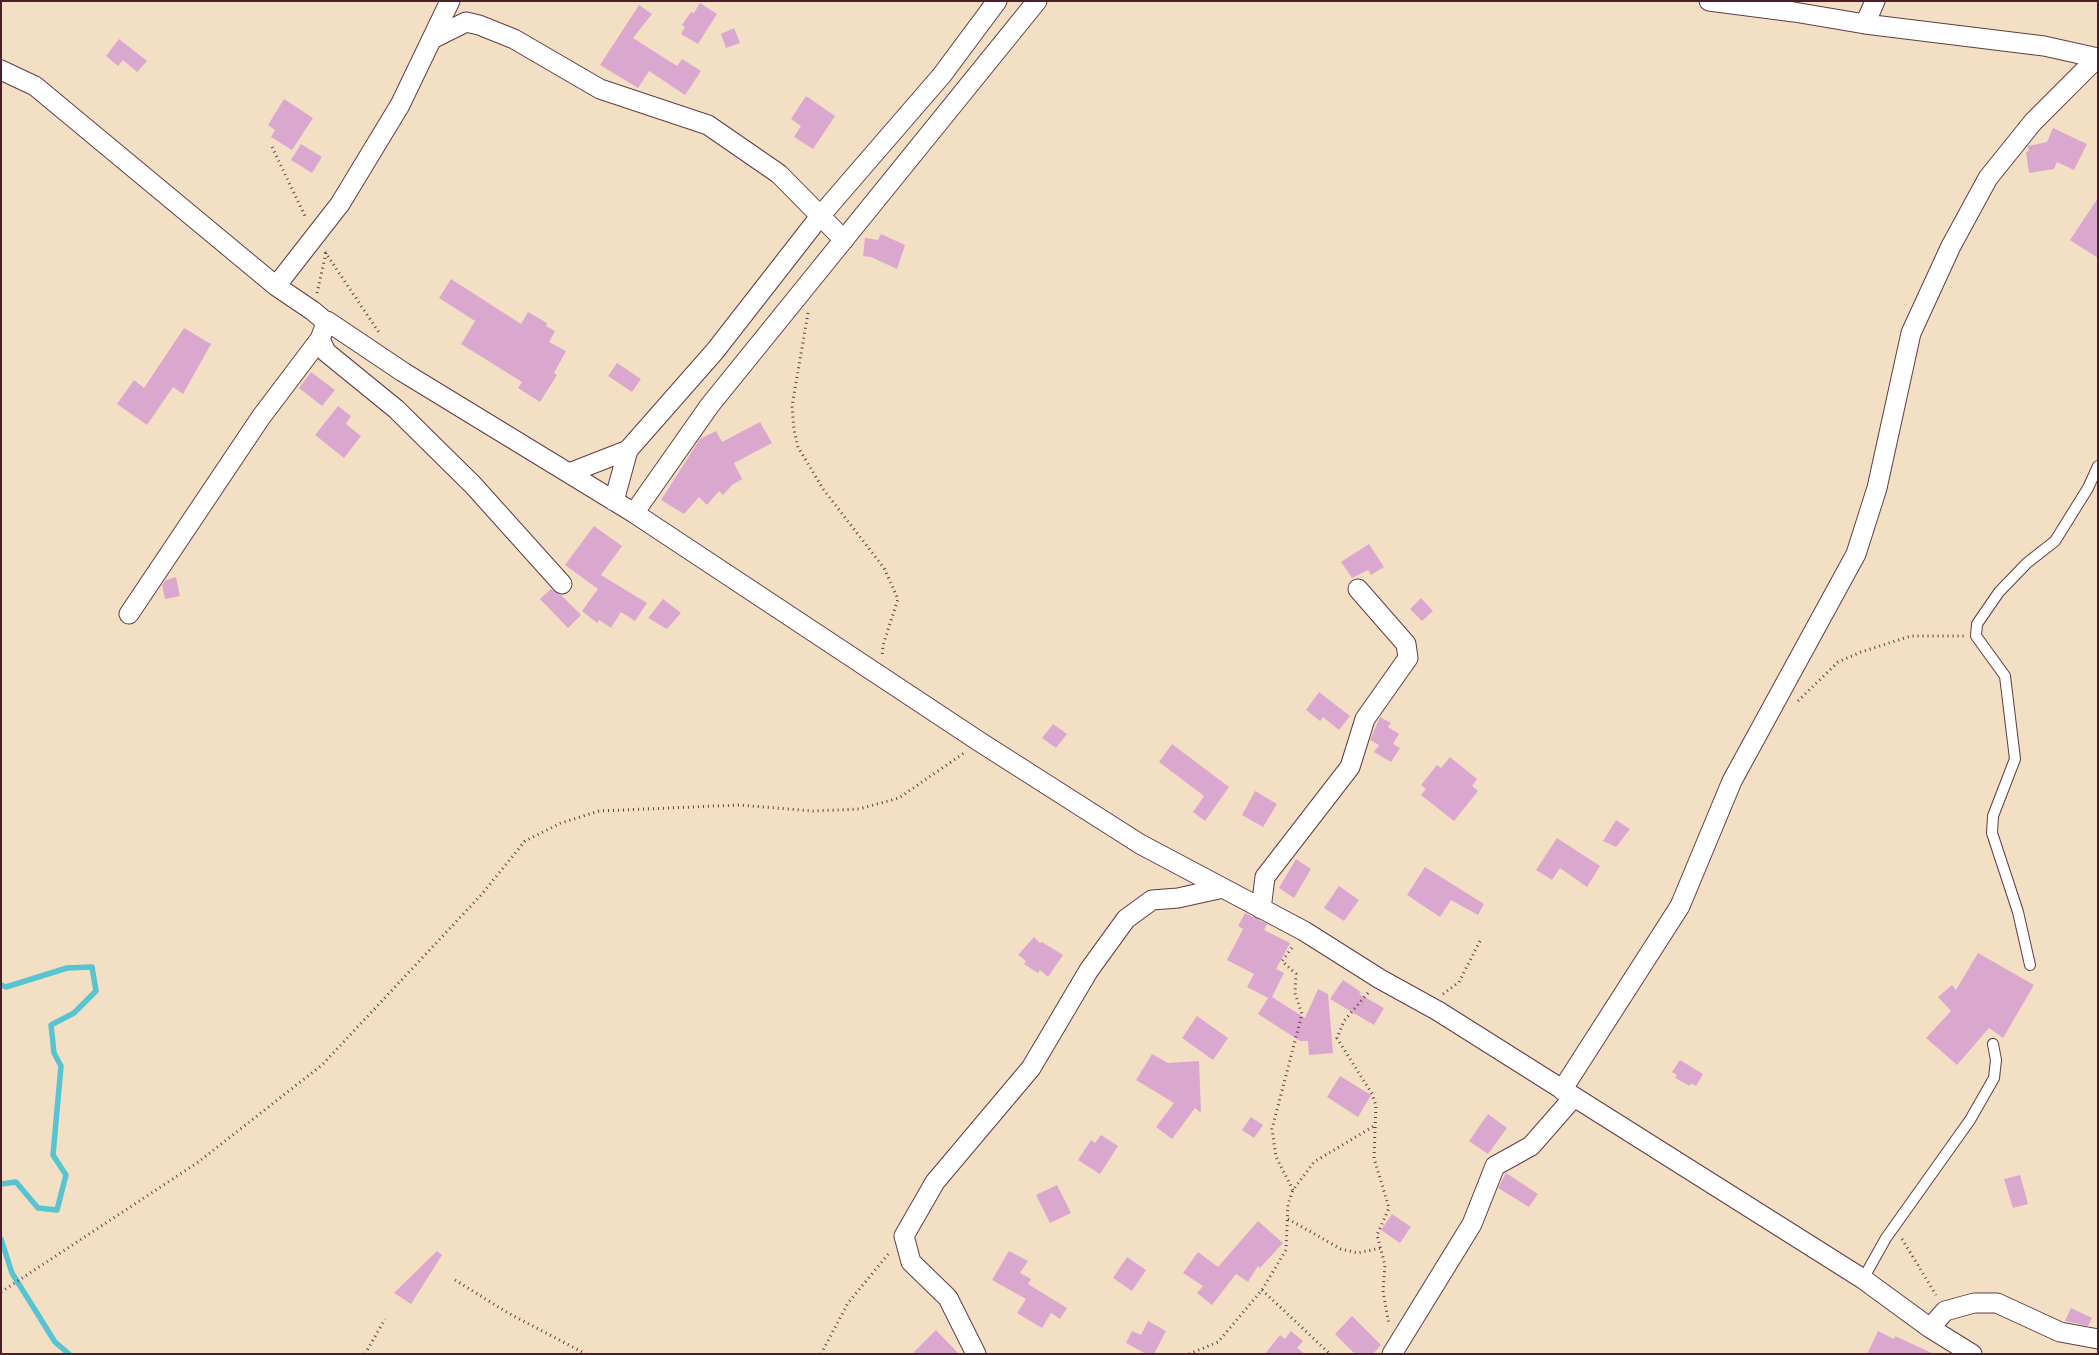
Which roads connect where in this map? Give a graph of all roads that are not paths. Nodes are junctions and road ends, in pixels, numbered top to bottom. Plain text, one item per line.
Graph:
1 (450, 1) edge
2 (997, 1) edge
3 (1037, 1) edge
4 (1709, 1) edge
5 (1875, 1) edge
6 (1865, 24) junction
7 (432, 39) junction
8 (2097, 58) edge
9 (1, 70) edge
10 (821, 215) junction
11 (844, 240) junction
12 (276, 286) junction
13 (320, 316) junction
14 (320, 339) junction
15 (628, 450) junction
16 (2098, 466) edge
17 (569, 474) junction
18 (614, 501) junction
19 (634, 514) junction
20 (562, 584) dead end
21 (1358, 589) dead end
22 (129, 614) dead end
23 (1223, 888) junction
24 (1261, 909) junction
25 (2030, 965) dead end
26 (1993, 1044) dead end
27 (1567, 1094) junction
28 (1863, 1279) junction
29 (1930, 1328) junction
30 (2098, 1339) edge
31 (976, 1354) edge
32 (1392, 1354) edge
33 (1972, 1354) edge

1 - 7 street
2 - 10 street
3 - 11 street
4 - 6 street
5 - 6 street
6 - 8 street
7 - 10 street
7 - 12 street
8 - 27 street
9 - 12 street
10 - 11 street
10 - 15 street
11 - 19 street
12 - 13 street
13 - 14 street
13 - 17 street
14 - 20 street
14 - 22 street
15 - 17 street
15 - 18 street
16 - 25 lane
17 - 18 street
18 - 19 street
19 - 23 street
21 - 24 street
23 - 24 street
23 - 31 street
24 - 27 street
26 - 28 lane
27 - 28 street
27 - 32 street
28 - 29 street
29 - 30 street
29 - 33 street

